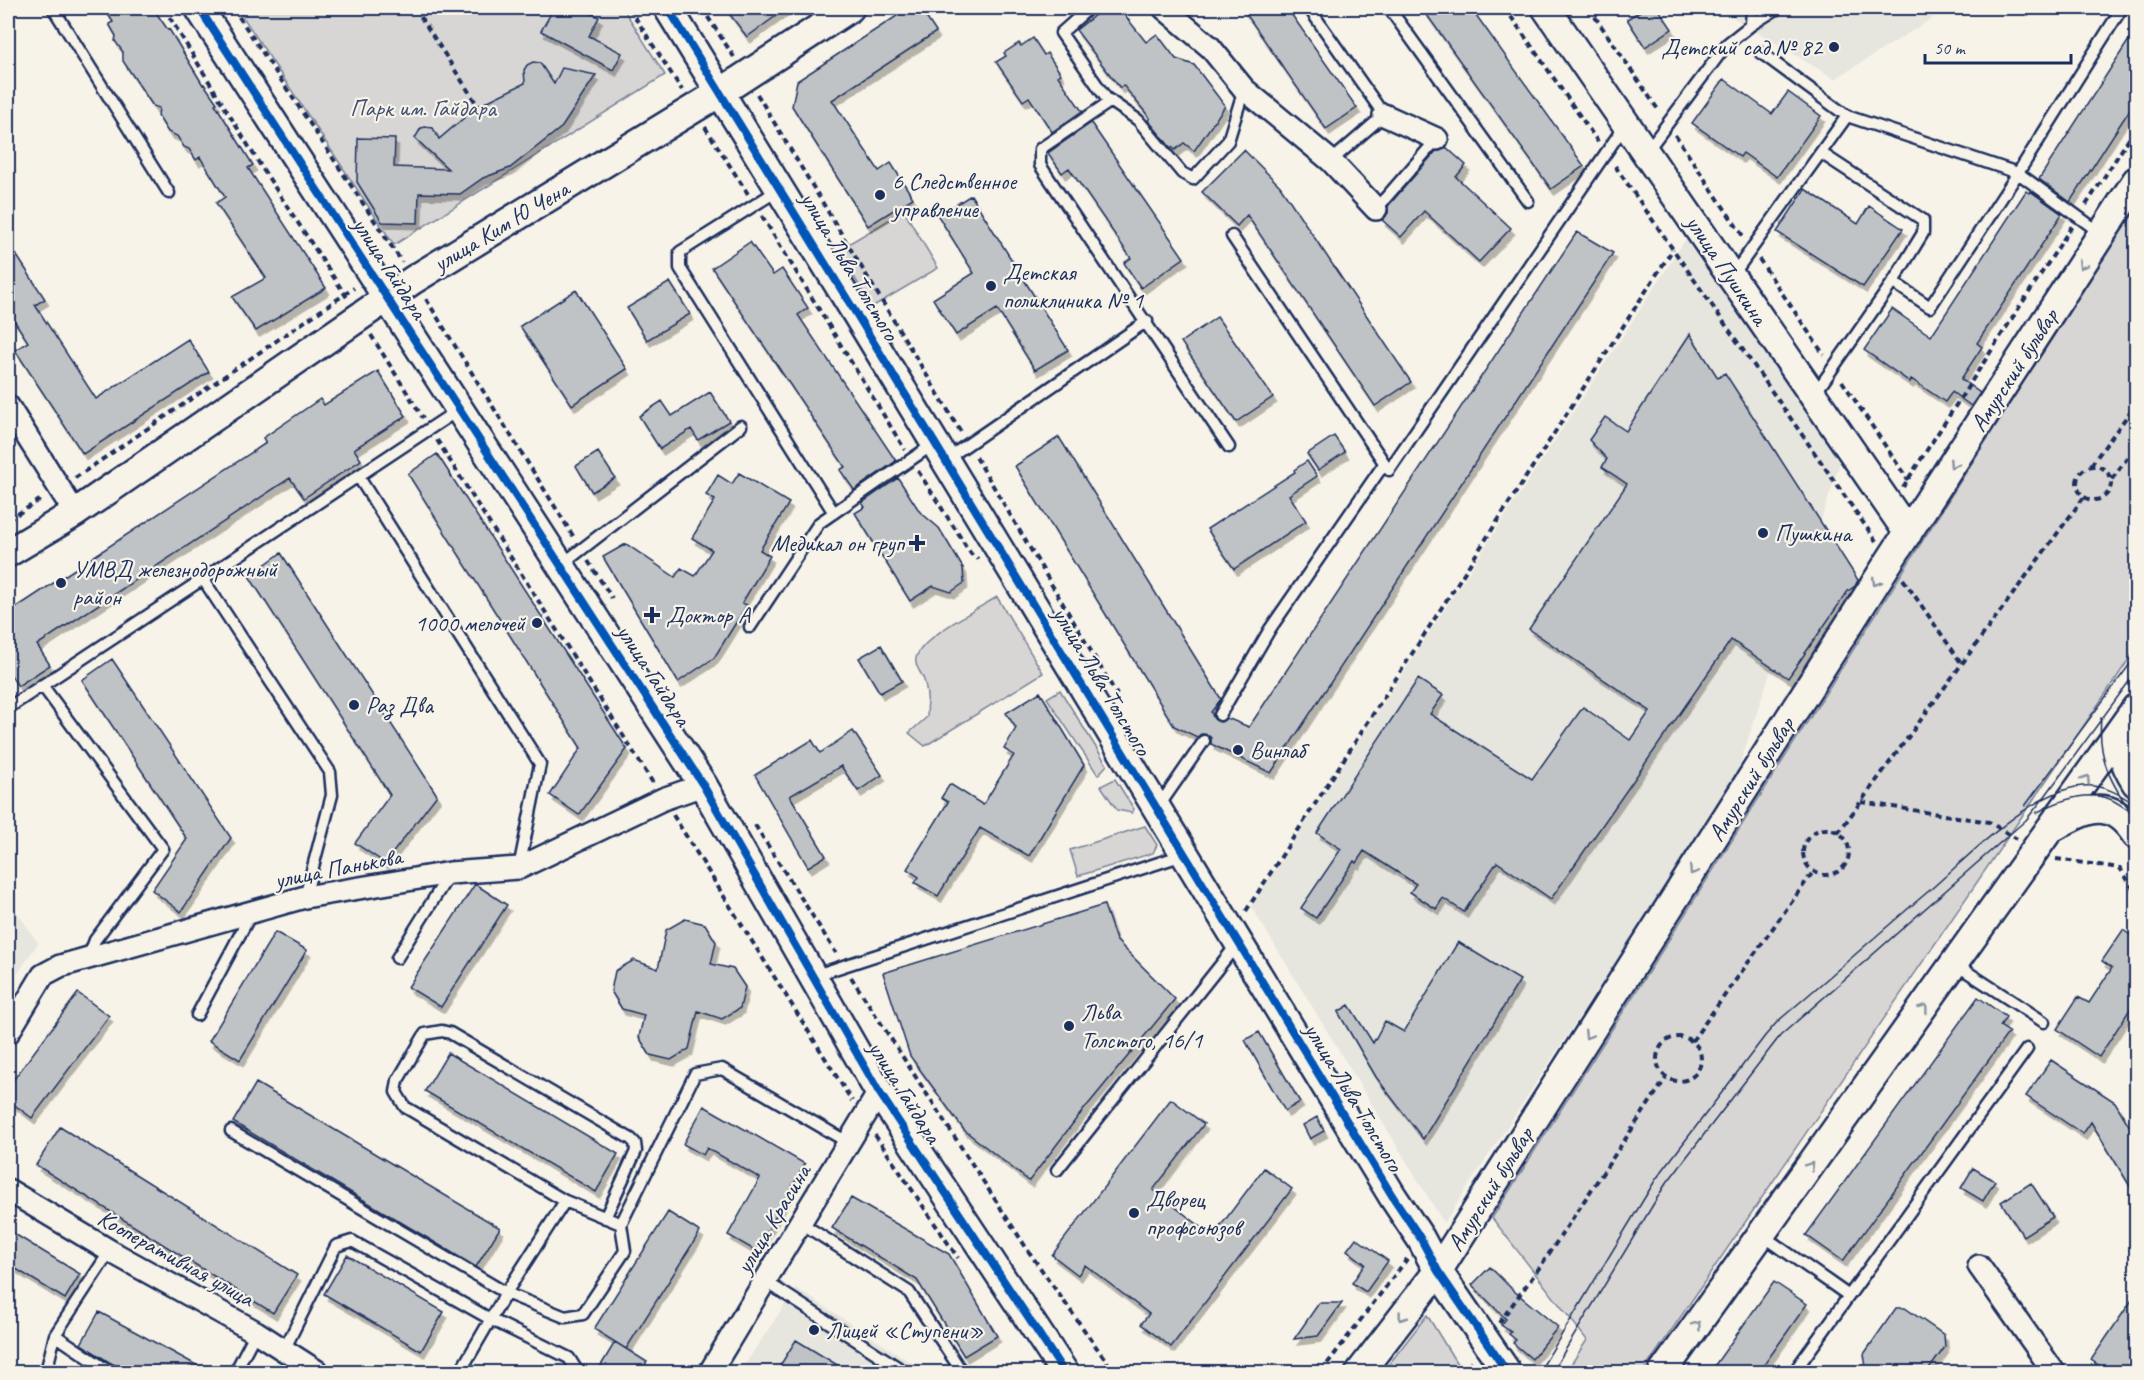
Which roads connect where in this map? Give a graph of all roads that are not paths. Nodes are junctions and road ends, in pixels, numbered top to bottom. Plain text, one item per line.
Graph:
1 (53, 8) edge
2 (199, 8) edge
3 (668, 8) edge
4 (850, 8) edge
5 (1089, 8) edge
6 (1164, 8) edge
7 (1309, 8) edge
8 (1389, 8) edge
9 (1546, 8) edge
10 (1752, 8) edge
11 (1778, 8) edge
12 (2122, 8) edge
13 (1750, 25) junction
14 (1760, 52) dead end
15 (1244, 89) junction
16 (721, 92) junction
17 (1111, 101) junction
18 (1384, 115) junction
19 (1847, 116) junction
20 (1627, 122) junction
21 (1437, 139) joint
22 (1646, 152) junction
23 (1821, 153) junction
24 (1331, 161) junction
25 (2018, 173) junction
26 (2136, 181) edge
27 (780, 189) junction
28 (169, 193) dead end
29 (1528, 201) dead end
30 (1376, 209) joint
31 (2102, 234) junction
32 (1233, 236) dead end
33 (1732, 276) junction
34 (1893, 282) junction
35 (387, 297) junction
36 (1147, 321) junction
37 (1813, 397) junction
38 (8, 406) edge
39 (458, 410) junction
40 (741, 426) dead end
41 (1229, 447) dead end
42 (940, 452) junction
43 (1384, 464) junction
44 (358, 476) junction
45 (75, 513) junction
46 (834, 513) junction
47 (1908, 533) junction
48 (8, 553) edge
49 (560, 566) junction
50 (203, 579) junction
51 (750, 627) dead end
52 (42, 685) junction
53 (8, 708) edge
54 (2136, 709) edge
55 (1220, 715) dead end
56 (1204, 741) dead end
57 (2136, 783) edge
58 (703, 785) junction
59 (1157, 809) junction
60 (2053, 827) junction
61 (2136, 835) edge
62 (1185, 855) junction
63 (519, 868) junction
64 (450, 873) junction
65 (305, 897) junction
66 (252, 912) junction
67 (1238, 943) junction
68 (88, 958) junction
69 (397, 958) dead end
70 (1955, 964) junction
71 (813, 976) junction
72 (197, 1015) dead end
73 (2044, 1022) dead end
74 (8, 1033) edge
75 (2027, 1049) dead end
76 (879, 1092) junction
77 (231, 1131) dead end
78 (849, 1143) junction
79 (1057, 1170) dead end
80 (8, 1190) edge
81 (565, 1201) junction
82 (605, 1218) junction
83 (801, 1223) junction
84 (621, 1224) junction
85 (1762, 1235) junction
86 (110, 1251) junction
87 (1979, 1266) dead end
88 (1438, 1271) junction
89 (765, 1281) junction
90 (506, 1293) junction
91 (1850, 1296) junction
92 (492, 1320) junction
93 (256, 1332) junction
94 (55, 1335) junction
95 (284, 1350) junction
96 (46, 1372) edge
97 (110, 1372) edge
98 (236, 1372) edge
99 (318, 1372) edge
100 (460, 1372) edge
101 (574, 1372) edge
102 (710, 1372) edge
103 (905, 1372) edge
104 (962, 1372) edge
105 (1064, 1372) edge
106 (1360, 1372) edge
107 (1507, 1372) edge
108 (1663, 1372) edge
109 (1794, 1372) edge
110 (2054, 1372) edge

1 - 28 lane
2 - 35 street, улица Гайдара
3 - 16 street, улица Льва Толстого
4 - 16 street, улица Ким Ю Чена
5 - 17 lane
6 - 15 street
7 - 18 lane
8 - 29 lane
9 - 20 street, улица Пушкина
10 - 13 lane
11 - 13 lane
12 - 25 lane
13 - 22 lane
14 - 19 lane
15 - 17 lane
15 - 24 street
16 - 27 street, улица Льва Толстого
16 - 35 street, улица Ким Ю Чена
17 - 36 lane
18 - 21 street
18 - 24 lane
19 - 23 lane
19 - 25 lane
20 - 22 street, улица Пушкина
20 - 43 lane
21 - 30 lane
22 - 33 street, улица Пушкина
23 - 33 lane
23 - 34 lane
24 - 30 street
25 - 31 lane
25 - 34 lane
26 - 31 street, Амурский бульвар
27 - 42 street, улица Льва Толстого
27 - 46 lane
31 -> 47 street, Амурский бульвар
32 - 43 lane
33 - 37 street, улица Пушкина
34 - 37 lane
35 - 39 street, улица Гайдара
35 - 45 street, улица Ким Ю Чена
36 - 41 lane
36 - 42 lane
37 - 47 street, улица Пушкина
38 - 45 street
39 - 44 lane
39 - 49 street, улица Гайдара
40 - 49 lane
42 - 46 lane
42 - 59 street, улица Льва Толстого
43 - 55 lane
44 - 50 lane
44 - 63 lane
45 - 48 street, улица Ким Ю Чена
46 - 51 lane
47 -> 88 street, Амурский бульвар
49 - 58 street, улица Гайдара
50 - 52 lane
50 - 65 lane
52 - 53 lane
52 - 68 lane
54 - 57 street
60 -> 54 street
56 - 59 lane
58 - 63 street, улица Панькова
58 - 71 street, улица Гайдара
59 - 62 street, улица Льва Толстого
60 - 61 street
60 - 70 street
62 - 67 street, улица Льва Толстого
62 - 71 lane
63 - 64 street, улица Панькова
64 - 65 street, улица Панькова
64 - 69 lane
65 - 66 street, улица Панькова
66 - 68 street, улица Панькова
66 - 72 lane
67 - 79 lane
67 - 88 street, улица Льва Толстого
68 - 74 street, улица Панькова
70 - 73 lane
85 -> 70 street
71 - 76 street, улица Гайдара
75 - 91 lane
76 - 78 street, улица Красина
76 - 105 street, улица Гайдара
77 - 90 lane
78 - 83 street, улица Красина
78 - 84 lane
80 - 86 street, Кооперативная улица
81 - 82 lane
81 - 82 lane
81 - 90 lane
82 - 84 lane
83 - 89 street, улица Красина
83 - 104 lane
84 - 90 lane
85 - 91 lane
108 -> 85 street
86 - 93 street, Кооперативная улица
86 - 94 lane
87 - 110 street
88 -> 106 street, Амурский бульвар
88 - 107 street, улица Льва Толстого
89 - 102 street, улица Красина
89 - 103 lane
90 - 92 lane
91 - 109 lane
92 - 95 lane
92 - 100 lane
92 - 101 lane
93 - 95 street, Кооперативная улица
93 - 98 lane
94 - 96 lane
94 - 97 lane
95 - 99 street, Кооперативная улица

